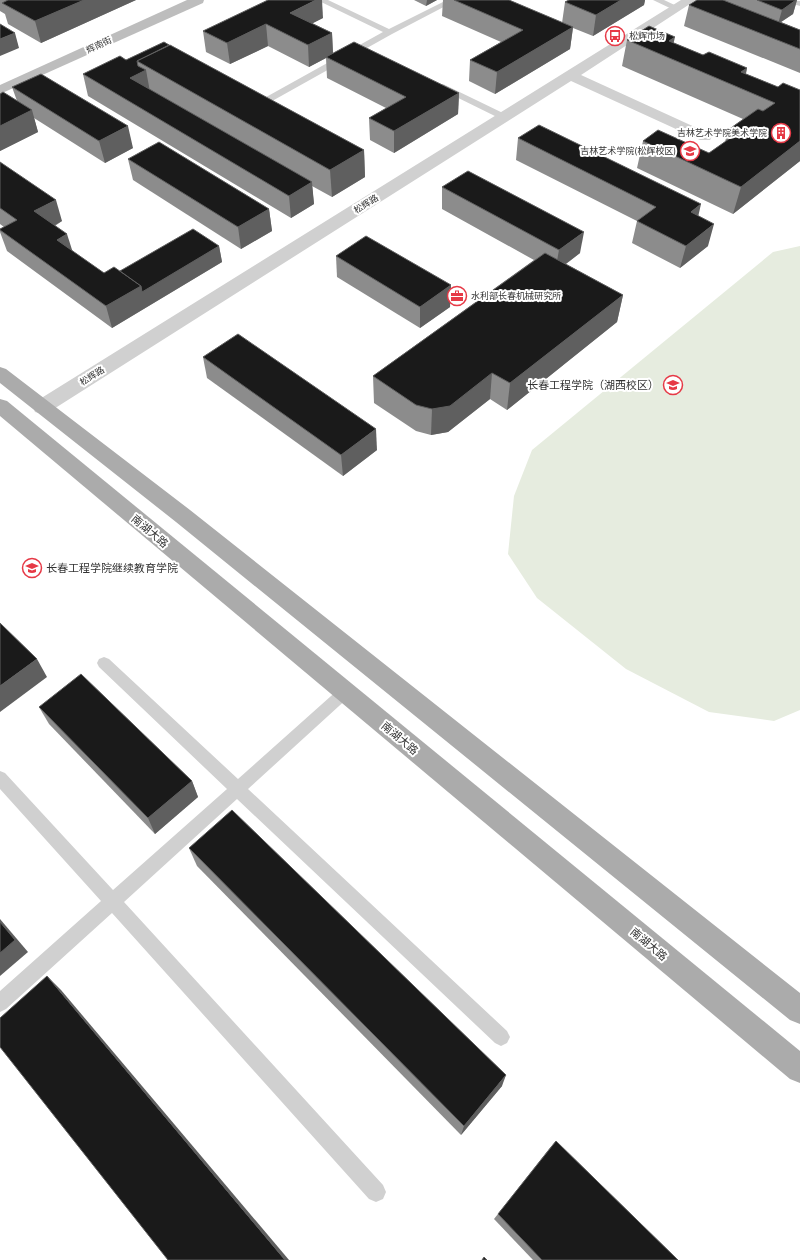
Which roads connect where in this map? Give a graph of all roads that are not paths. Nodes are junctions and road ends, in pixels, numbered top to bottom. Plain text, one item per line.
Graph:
1 (198, 0) edge
2 (321, 0) edge
3 (453, 0) edge
4 (658, 0) edge
5 (790, 0) edge
6 (684, 4) edge
7 (800, 4) edge
8 (389, 32) junction
9 (638, 33) junction
10 (653, 39) edge
11 (570, 75) junction
12 (432, 82) edge
13 (0, 90) edge
14 (262, 102) edge
15 (504, 117) junction
16 (705, 137) dead end
17 (0, 373) edge
18 (0, 406) edge
19 (42, 408) junction
20 (104, 662) dead end
21 (345, 692) junction
22 (0, 778) edge
23 (238, 788) junction
24 (112, 902) junction
25 (0, 1003) edge
26 (800, 1010) edge
27 (501, 1037) dead end
28 (800, 1069) edge
29 (376, 1192) dead end

1 - 13 street, 辉南街
2 - 8 lane
3 - 8 lane
4 - 6 lane
5 - 7 lane
6 - 9 street, 松辉路
8 - 14 lane
9 - 10 street
9 - 11 street, 松辉路
11 - 15 street, 松辉路
11 - 16 street
12 - 15 lane
15 - 19 street, 松辉路
17 - 19 main road
18 - 21 main road, 南湖大路
19 - 26 main road
20 - 23 lane
21 - 23 lane
21 - 28 main road, 南湖大路
22 - 24 lane
23 - 24 lane
23 - 27 lane
24 - 25 lane
24 - 29 lane

